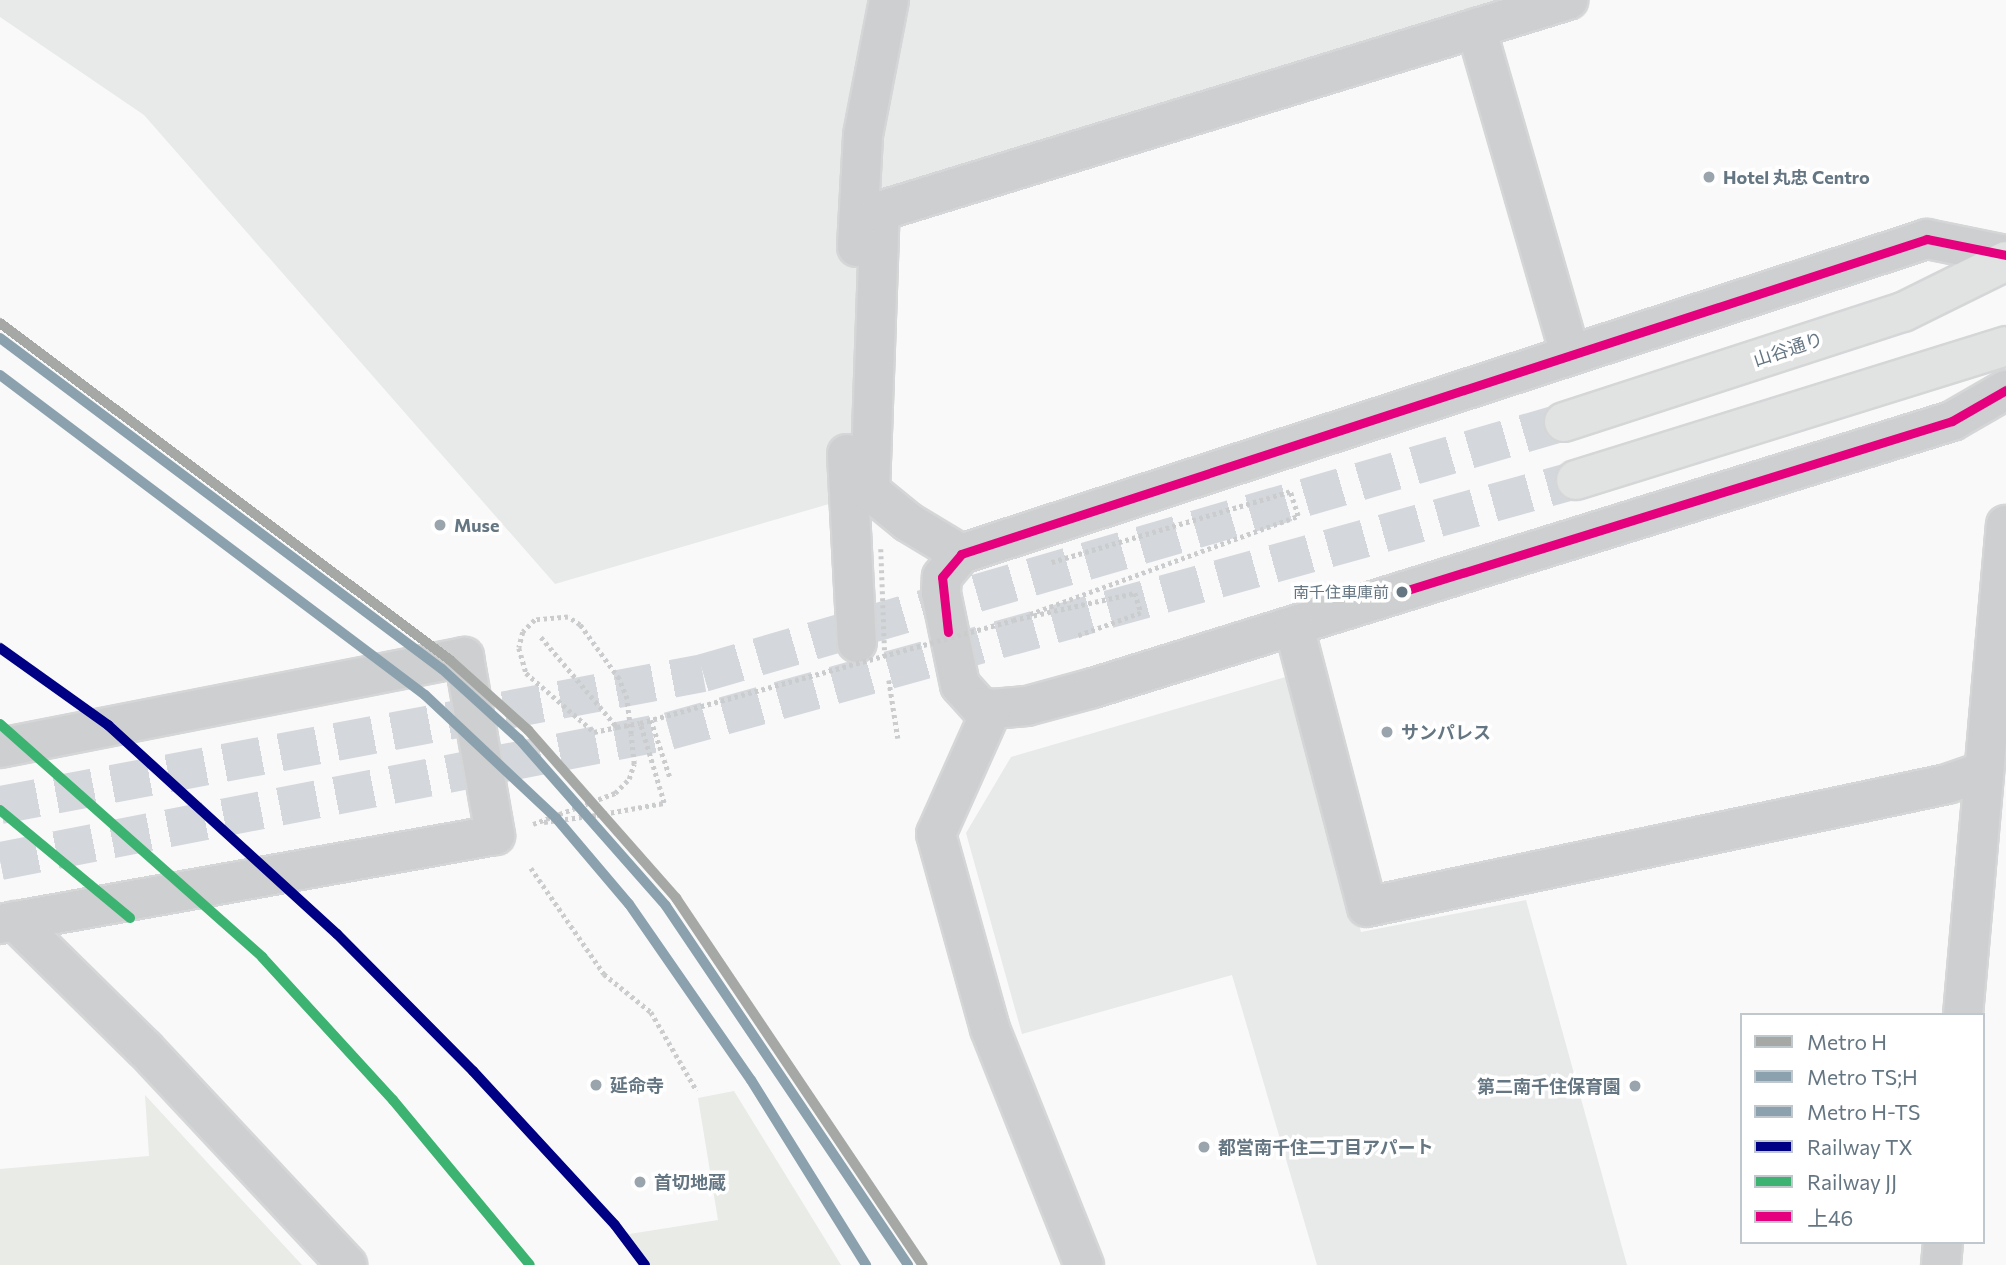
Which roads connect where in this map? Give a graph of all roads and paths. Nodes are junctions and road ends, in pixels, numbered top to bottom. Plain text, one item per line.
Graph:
1 (889, 0) edge
2 (1568, 0) edge
3 (1476, 28) junction
4 (2006, 255) edge
5 (2006, 261) edge
6 (2006, 346) edge
7 (1570, 354) junction
8 (2006, 390) edge
9 (1564, 422) tunnel mouth
10 (1576, 480) tunnel mouth
11 (2006, 525) edge
12 (881, 549) dead end
13 (961, 554) junction
14 (1050, 563) dead end
15 (1013, 620) junction
16 (1294, 627) junction
17 (541, 637) dead end
18 (1075, 637) dead end
19 (871, 649) junction
20 (992, 709) junction
21 (651, 720) junction
22 (640, 723) junction
23 (617, 727) junction
24 (898, 738) dead end
25 (0, 748) edge
26 (1984, 771) junction
27 (670, 777) dead end
28 (527, 862) dead end
29 (8, 922) edge
30 (1963, 1013) edge
31 (697, 1091) dead end
32 (1943, 1244) edge
33 (347, 1265) edge
34 (1084, 1265) edge
35 (1941, 1265) edge

1 - 19 street
2 - 3 street
3 - 7 street
3 - 13 street
4 - 7 street
5 - 9 main road, 山谷通り
6 - 10 main road
7 - 13 street
8 - 16 street
11 - 26 street
12 - 19 path, bridge
13 - 20 street
14 - 15 path, bridge
15 - 18 path, bridge
15 - 19 path, bridge
16 - 20 street
16 - 26 street
17 - 23 path, bridge
19 - 21 path, bridge
19 - 24 path
20 - 34 street
21 - 22 path, bridge
21 - 27 path, bridge
22 - 23 path, bridge
22 - 23 path, bridge
25 - 29 street
26 - 30 street
28 - 31 path
29 - 33 street
32 - 35 street

